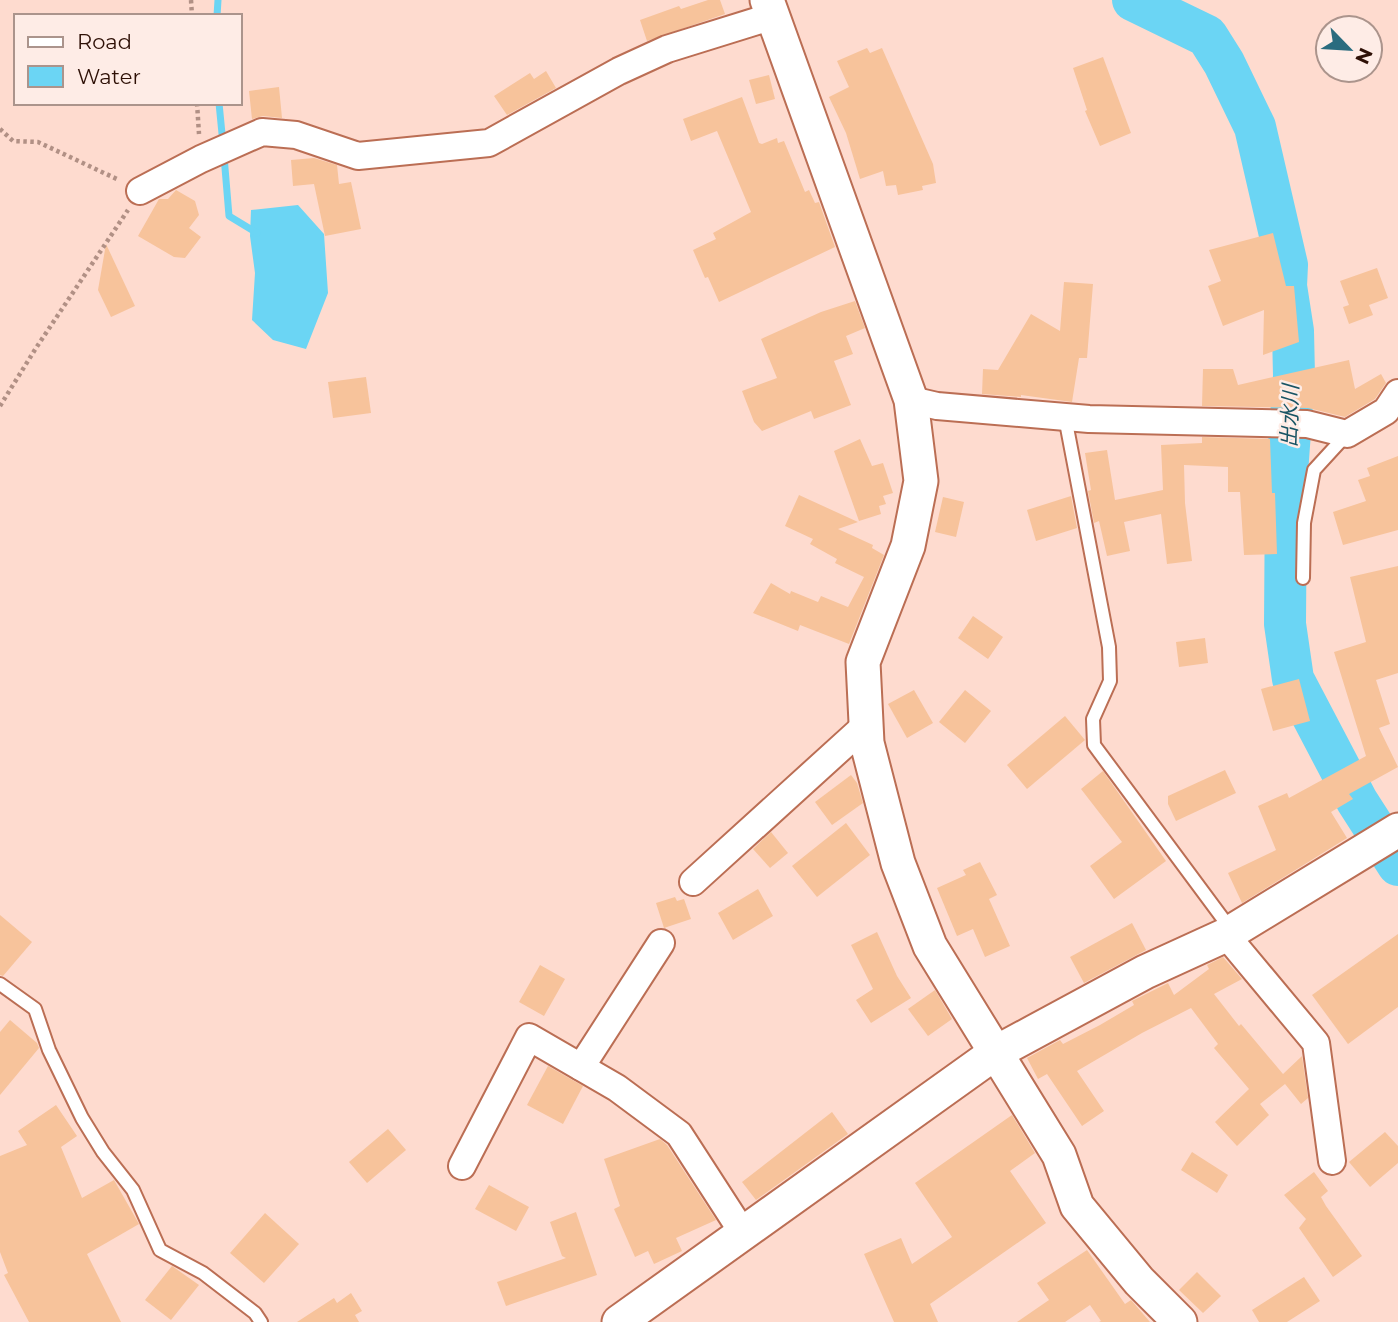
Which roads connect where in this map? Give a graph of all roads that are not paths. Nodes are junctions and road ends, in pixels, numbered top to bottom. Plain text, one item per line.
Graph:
1 (770, 8) edge
2 (140, 191) road end
3 (1398, 393) edge
4 (911, 400) junction
5 (1065, 417) junction
6 (1398, 424) edge
7 (1347, 434) junction
8 (1303, 578) dead end
9 (866, 725) junction
10 (1398, 830) edge
11 (693, 882) dead end
12 (1229, 933) junction
13 (661, 943) dead end
14 (0, 984) edge
15 (995, 1052) junction
16 (581, 1067) junction
17 (1332, 1161) dead end
18 (462, 1166) dead end
19 (743, 1233) junction
20 (261, 1322) edge
21 (619, 1322) edge
22 (1180, 1322) edge

1 - 2 street
1 - 4 street
3 - 7 street
4 - 5 street
4 - 9 street
5 - 7 street
5 - 12 lane
6 - 7 street
7 - 8 lane
9 - 11 street
9 - 15 street
10 - 12 street
12 - 15 street
12 - 17 street
13 - 16 street
14 - 20 lane
15 - 19 street
15 - 22 street
16 - 18 street
16 - 19 street
19 - 21 street

